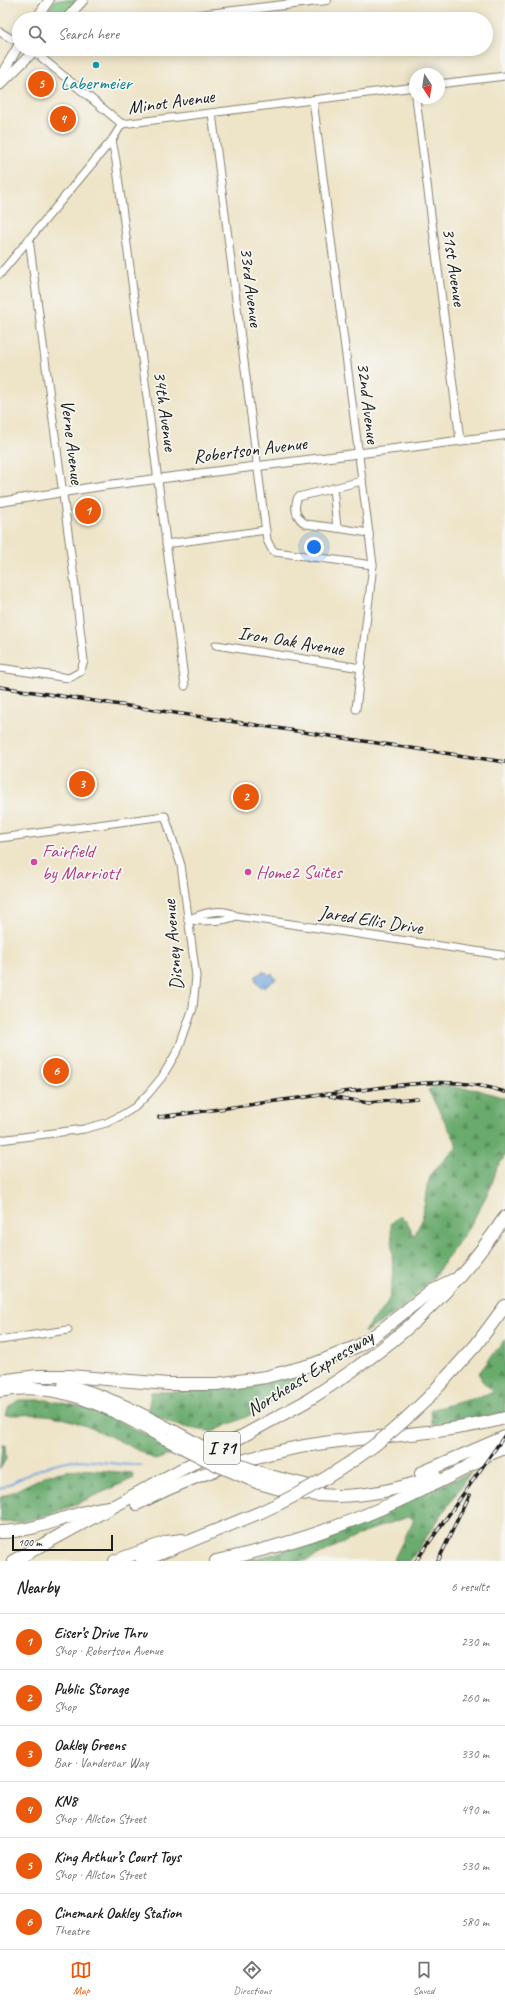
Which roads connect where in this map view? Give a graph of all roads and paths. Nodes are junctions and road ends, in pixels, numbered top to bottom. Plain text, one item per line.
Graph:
1 (49, 0) edge
2 (83, 0) edge
3 (327, 0) edge
4 (75, 9) junction
5 (41, 12) edge
6 (72, 12) edge
7 (76, 12) edge
8 (225, 12) edge
9 (0, 28) edge
10 (0, 32) edge
11 (12, 39) edge
12 (12, 56) edge
13 (15, 56) edge
14 (29, 56) edge
15 (41, 56) edge
16 (11, 76) junction
17 (505, 76) edge
18 (0, 77) edge
19 (445, 83) edge
20 (0, 85) edge
21 (409, 90) edge
22 (313, 100) junction
23 (417, 104) edge
24 (212, 113) junction
25 (122, 124) junction
26 (112, 140) junction
27 (29, 239) junction
28 (0, 274) edge
29 (505, 435) edge
30 (460, 440) junction
31 (358, 453) junction
32 (258, 466) junction
33 (158, 478) junction
34 (362, 481) junction
35 (333, 488) junction
36 (62, 491) junction
37 (0, 502) edge
38 (337, 528) junction
39 (266, 530) junction
40 (369, 533) junction
41 (166, 544) junction
42 (373, 565) junction
43 (216, 646) dead end
44 (0, 668) edge
45 (361, 668) junction
46 (185, 686) dead end
47 (356, 709) dead end
48 (0, 838) edge
49 (188, 920) junction
50 (502, 955) dead end
51 (0, 1140) edge
52 (505, 1217) edge
53 (458, 1278) junction
54 (505, 1306) edge
55 (68, 1330) dead end
56 (0, 1340) edge
57 (20, 1379) junction
58 (0, 1381) edge
59 (0, 1391) edge
60 (70, 1394) junction
61 (0, 1398) edge
62 (505, 1418) edge
63 (170, 1436) junction
64 (505, 1437) edge
65 (505, 1448) edge
66 (489, 1454) junction
67 (262, 1479) junction
68 (118, 1505) junction
69 (0, 1532) edge
70 (60, 1536) junction
71 (201, 1538) junction
72 (13, 1561) edge
73 (115, 1561) edge
74 (142, 1561) edge
75 (216, 1561) edge

1 - 5 main road
2 - 4 main road
3 - 8 street
4 - 6 main road
4 - 7 main road
9 - 10 street
10 - 11 street
12 - 18 main road
13 - 16 main road
14 - 16 main road
15 - 25 street
16 - 20 main road
17 - 19 street
21 - 22 street, Minot Avenue
22 - 24 street, Minot Avenue
22 - 31 street, 32nd Avenue
23 - 30 street, 31st Avenue
24 - 25 street, Minot Avenue
24 - 32 street, 33rd Avenue
25 - 26 street, Minot Avenue
26 - 27 street, Minot Avenue
26 - 33 street, 34th Avenue
27 - 28 street, Minot Avenue
27 - 36 street, Verne Avenue
29 - 30 street, Robertson Avenue
30 - 31 street, Robertson Avenue
31 - 32 street, Robertson Avenue
31 - 34 street, 32nd Avenue
32 - 33 street, Robertson Avenue
32 - 39 street, 33rd Avenue
33 - 36 street, Robertson Avenue
33 - 41 street, 34th Avenue
34 - 35 street
34 - 40 street, 32nd Avenue
35 - 38 street
35 - 38 street
36 - 37 street, Robertson Avenue
36 - 44 street, Verne Avenue
38 - 40 street
39 - 41 street
39 - 42 street, 33rd Avenue
40 - 42 street, 32nd Avenue
41 - 46 street, 34th Avenue
42 - 45 street, 32nd Avenue
43 - 45 street, Iron Oak Avenue
45 - 47 street, 32nd Avenue
48 - 49 street, Disney Avenue
49 - 50 street, Jared Ellis Drive
49 - 51 street, Disney Avenue
52 - 53 highway, Northeast Expressway / I 71
53 - 57 highway
53 - 68 highway, Northeast Expressway / I 71
54 - 71 highway, bridge
55 - 56 street
57 - 58 highway
57 - 63 highway
59 - 60 highway
60 - 61 highway
60 - 63 highway
62 - 70 highway
63 - 67 highway, bridge
64 - 67 highway
65 - 66 highway
66 - 67 highway
66 - 75 highway
68 - 69 highway
68 - 70 highway, Northeast Expressway / I 71
70 - 72 highway, Northeast Expressway / I 71
71 - 73 highway
71 - 74 highway

